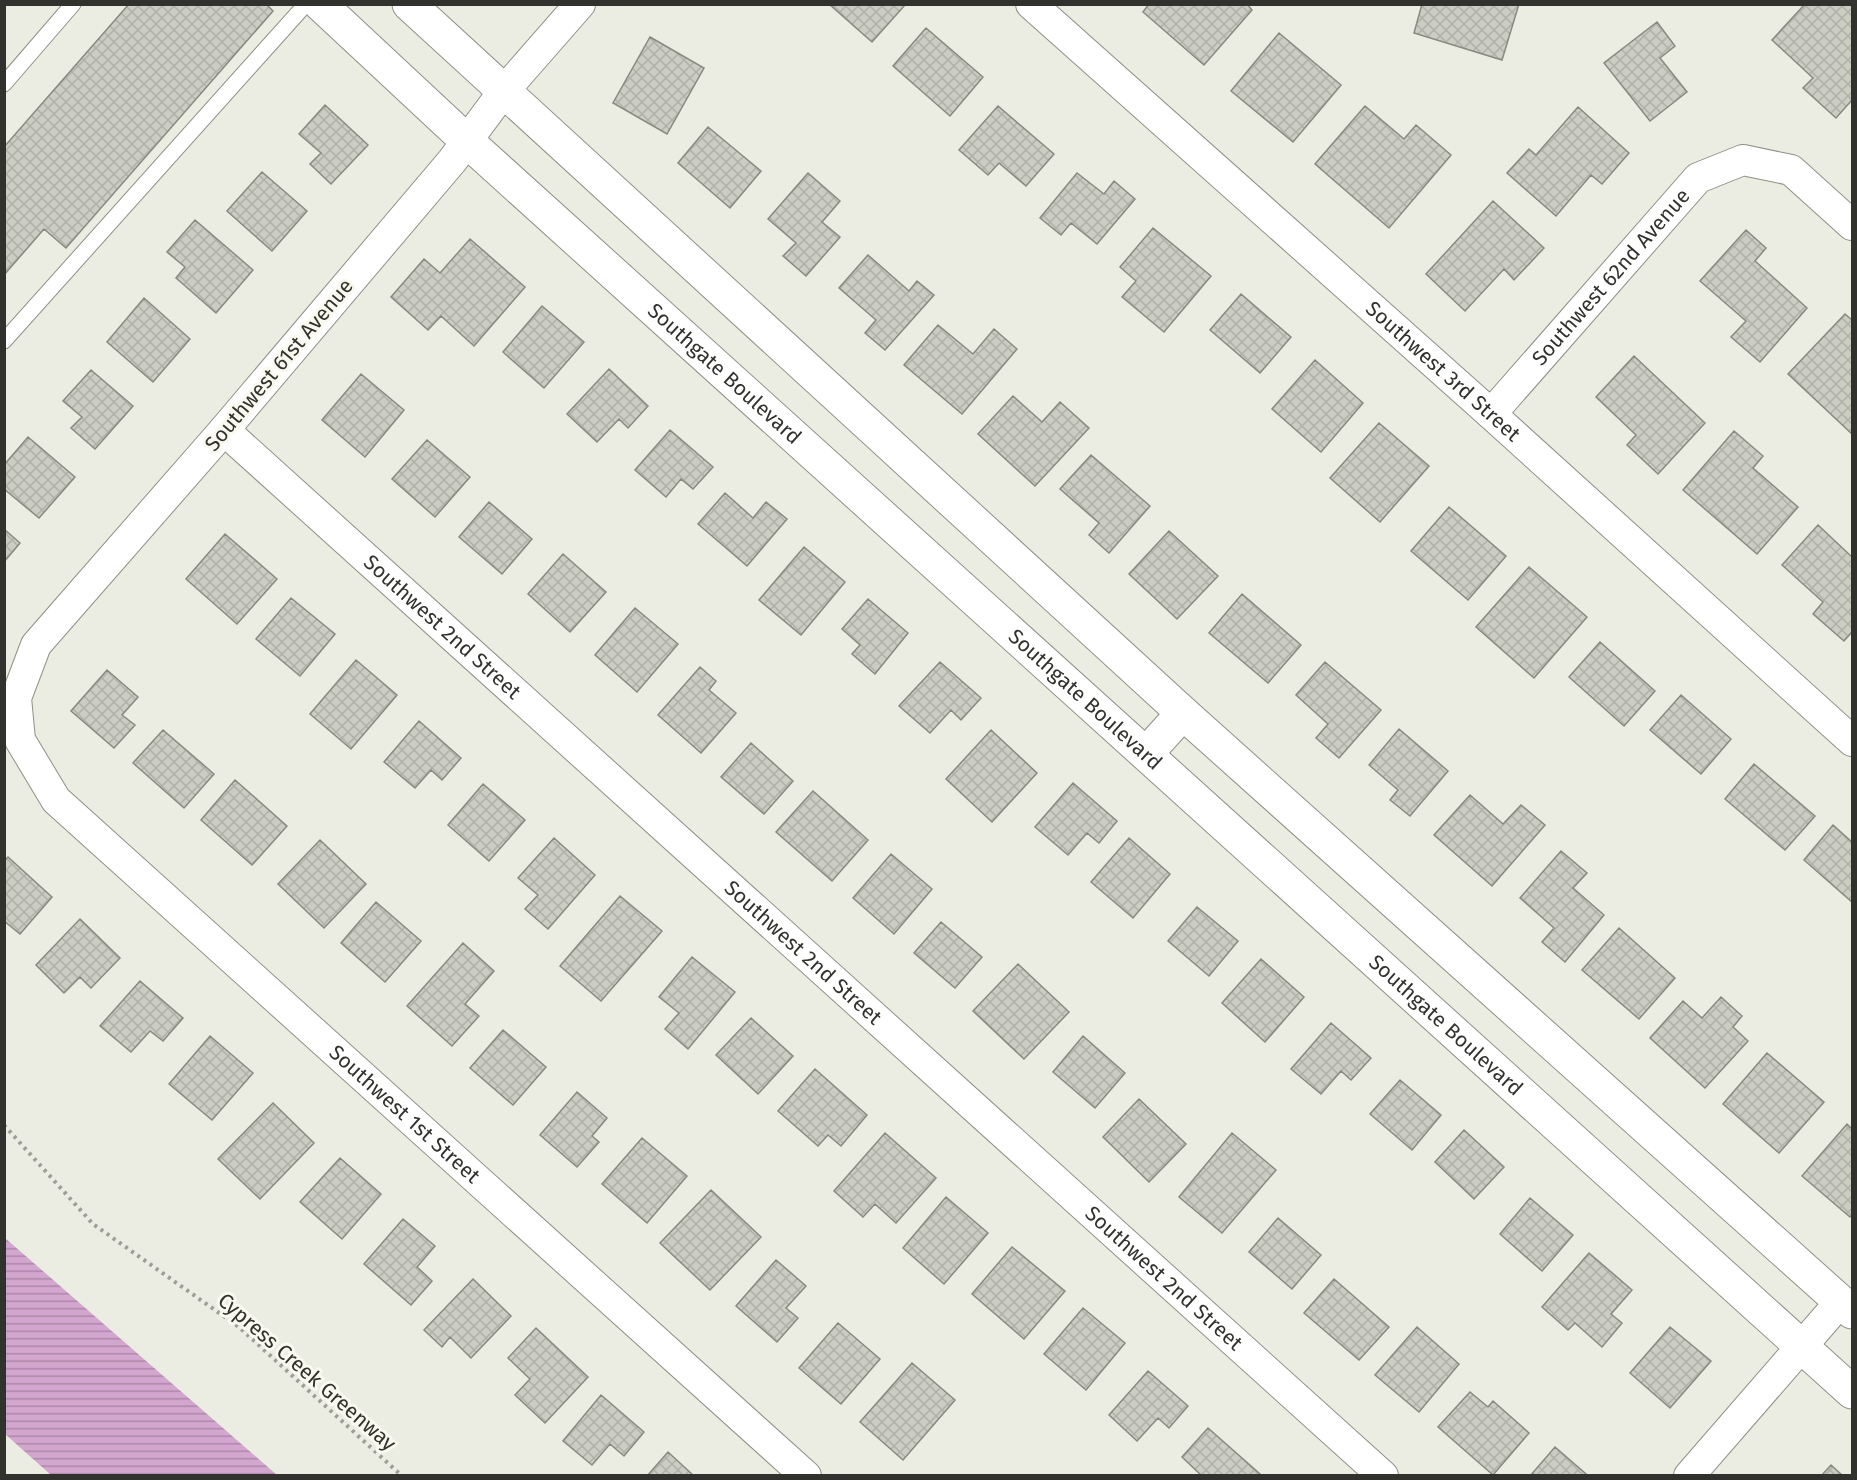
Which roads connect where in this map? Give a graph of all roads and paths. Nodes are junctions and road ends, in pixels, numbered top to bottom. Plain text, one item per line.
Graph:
1 (73, 4) edge
2 (306, 4) edge
3 (320, 4) edge
4 (409, 4) edge
5 (580, 4) edge
6 (1031, 4) edge
7 (10, 66) edge
8 (4, 84) edge
9 (503, 92) junction
10 (468, 142) junction
11 (1852, 225) edge
12 (4, 341) edge
13 (1491, 414) junction
14 (224, 430) junction
15 (1183, 713) junction
16 (20, 740) joint
17 (1852, 741) edge
18 (1146, 754) junction
19 (4, 1125) edge
20 (1847, 1306) edge
21 (1801, 1346) junction
22 (1852, 1392) edge
23 (402, 1476) edge
24 (806, 1476) edge
25 (1383, 1476) edge
26 (1689, 1476) edge

1 - 7 lane
2 - 12 lane
3 - 10 main road, Southgate Boulevard
4 - 9 main road
5 - 9 street, Southwest 61st Avenue
6 - 13 street, Southwest 3rd Street
7 - 8 lane
9 - 10 street, Southwest 61st Avenue
9 - 15 main road
10 - 14 street, Southwest 61st Avenue
10 - 18 main road, Southgate Boulevard
11 - 13 street, Southwest 62nd Avenue
13 - 17 street, Southwest 3rd Street
14 - 16 street, Southwest 61st Avenue
14 - 25 street, Southwest 2nd Street
15 - 18 main road
15 - 20 main road
16 - 24 street, Southwest 1st Street
18 - 21 main road, Southgate Boulevard
19 - 23 path, Cypress Creek Greenway
20 - 21 street
21 - 22 main road, Southgate Boulevard
21 - 26 street

